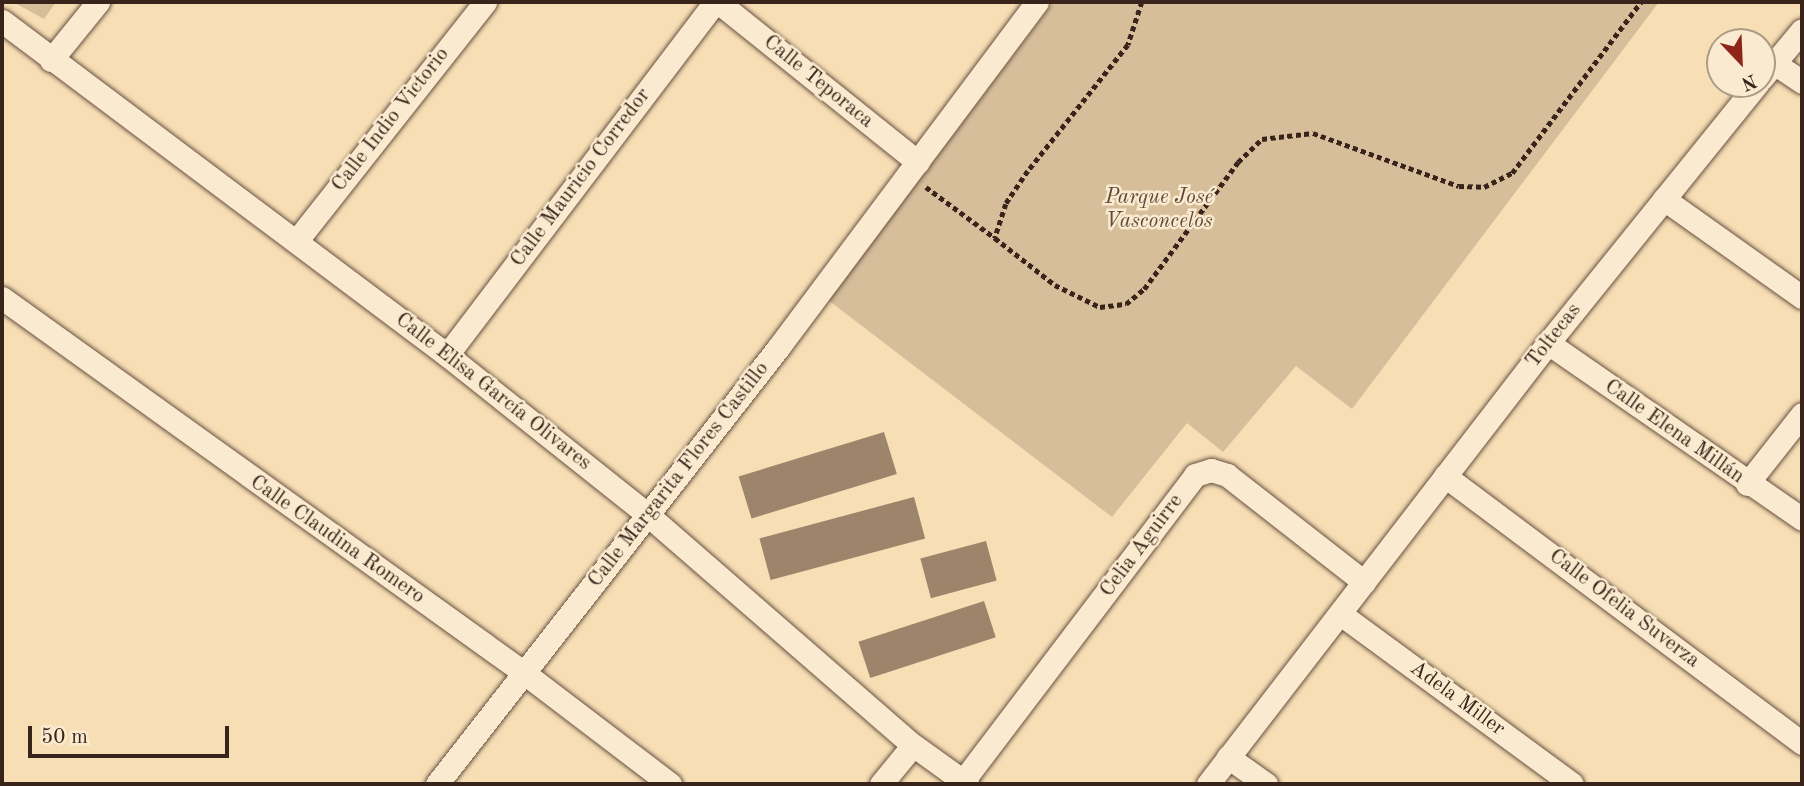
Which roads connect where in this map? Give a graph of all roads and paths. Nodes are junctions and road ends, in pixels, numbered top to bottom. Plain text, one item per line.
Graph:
1 (98, 2) edge
2 (485, 2) edge
3 (717, 2) edge
4 (1037, 2) edge
5 (1142, 2) edge
6 (1641, 2) edge
7 (2, 21) edge
8 (1802, 30) edge
9 (51, 60) junction
10 (1776, 61) edge
11 (1776, 73) edge
12 (1802, 82) edge
13 (1746, 98) edge
14 (913, 168) junction
15 (1664, 199) junction
16 (995, 238) junction
17 (298, 239) junction
18 (1802, 297) edge
19 (2, 298) edge
20 (1548, 343) junction
21 (447, 355) junction
22 (1802, 414) edge
23 (1445, 476) junction
24 (1747, 484) junction
25 (648, 515) junction
26 (1802, 519) edge
27 (1360, 587) junction
28 (1342, 615) junction
29 (523, 672) junction
30 (1802, 743) edge
31 (913, 745) junction
32 (1228, 757) junction
33 (662, 782) edge
34 (965, 783) edge
35 (437, 784) edge
36 (881, 784) edge
37 (1208, 784) edge
38 (1266, 784) edge
39 (1572, 784) edge

1 - 9 street
2 - 17 street, Calle Indio Victorio
3 - 14 street, Calle Teporaca
3 - 21 street, Calle Mauricio Corredor
4 - 14 street, Calle Margarita Flores Castillo
5 - 16 path
6 - 16 path
7 - 9 street, Calle Elisa García Olivares
8 - 10 street
9 - 17 street, Calle Elisa García Olivares
11 - 12 street
13 - 15 street, Toltecas
14 - 16 path
14 - 25 street, Calle Margarita Flores Castillo
15 - 18 street
15 - 20 street, Toltecas
17 - 21 street, Calle Elisa García Olivares
19 - 29 street, Calle Claudina Romero
20 - 23 street, Toltecas
20 - 24 street, Calle Elena Millán
21 - 25 street, Calle Elisa García Olivares
22 - 24 street
23 - 27 street, Toltecas
23 - 30 street, Calle Ofelia Suverza
24 - 26 street, Calle Elena Millán
25 - 29 street, Calle Margarita Flores Castillo
25 - 31 street, Calle Elisa García Olivares
27 - 28 street, Toltecas
27 - 34 street, Celia Aguirre
28 - 32 street, Toltecas
28 - 39 street, Adela Miller
29 - 33 street, Calle Claudina Romero
29 - 35 street, Calle Margarita Flores Castillo
31 - 34 street, Calle Elisa García Olivares
31 - 36 street
32 - 37 street, Toltecas
32 - 38 street

